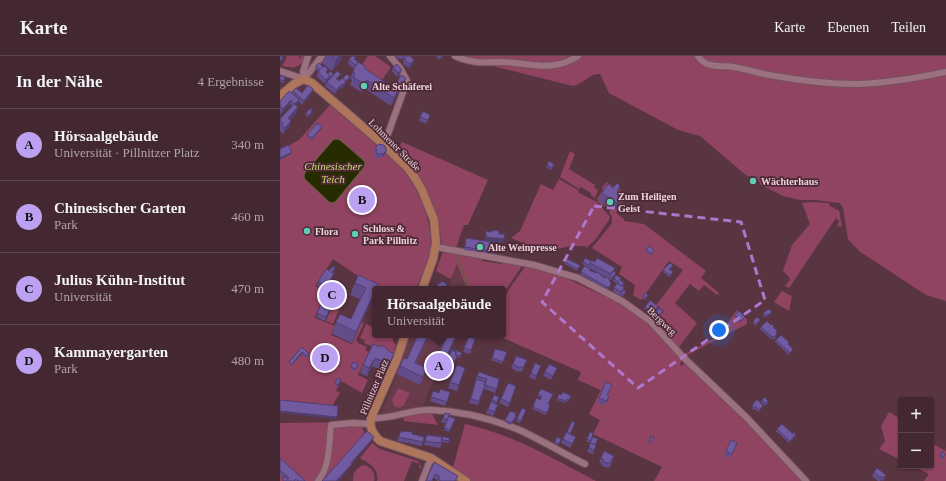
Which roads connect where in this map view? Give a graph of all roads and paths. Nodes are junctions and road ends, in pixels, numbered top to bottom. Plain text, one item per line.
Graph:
1 (308, 56) edge
2 (322, 56) edge
3 (390, 56) edge
4 (455, 56) edge
5 (578, 56) edge
6 (698, 56) edge
7 (280, 71) edge
8 (946, 72) edge
9 (304, 79) junction
10 (280, 96) edge
11 (384, 145) junction
12 (436, 247) junction
13 (423, 286) edge
14 (404, 338) edge
15 (370, 421) junction
16 (431, 458) junction
17 (585, 464) dead end
18 (318, 481) edge
19 (422, 481) edge
20 (466, 481) edge
21 (806, 481) edge

1 - 9 street
2 - 9 street
3 - 11 street
4 - 5 street
6 - 8 street
7 - 9 street
9 - 10 main road
9 - 11 main road, Lohmener Straße
11 - 12 main road, Lohmener Straße
12 - 13 main road
12 - 21 street, Bergweg
14 - 15 main road, Pillnitzer Platz
15 - 16 main road
15 - 17 street
15 - 18 street
16 - 19 street
16 - 20 main road

